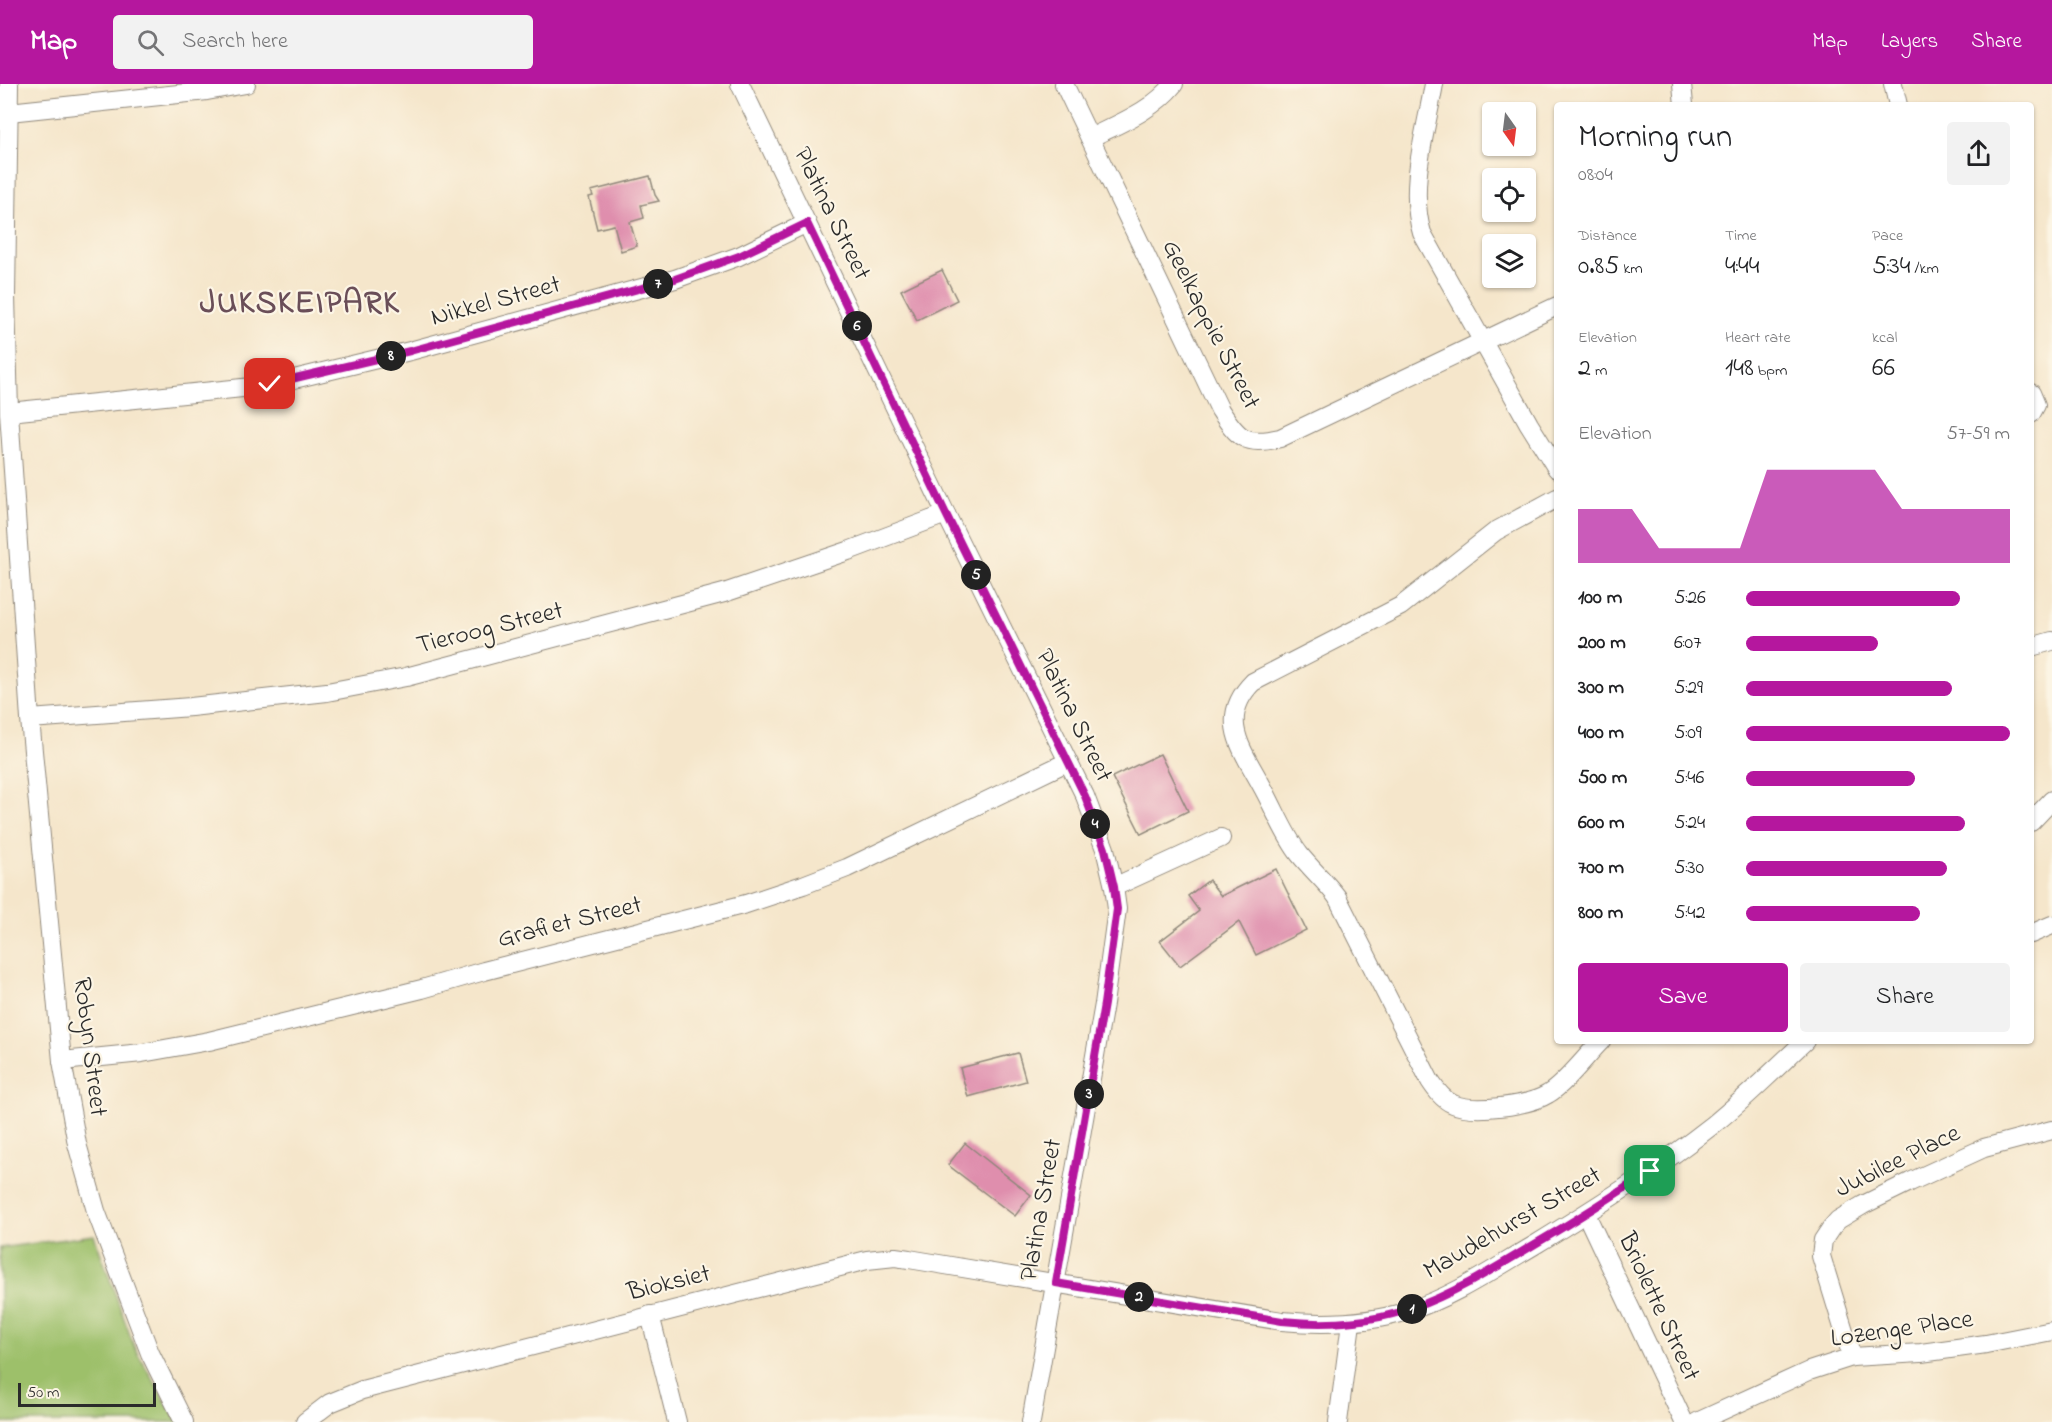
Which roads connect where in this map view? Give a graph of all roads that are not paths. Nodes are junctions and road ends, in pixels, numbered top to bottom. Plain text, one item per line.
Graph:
1 (9, 84) edge
2 (246, 84) edge
3 (740, 84) edge
4 (1064, 84) edge
5 (1174, 84) edge
6 (1434, 84) edge
7 (1682, 84) edge
8 (1893, 84) edge
9 (1684, 102) edge
10 (1898, 102) edge
11 (9, 112) junction
12 (1090, 138) junction
13 (807, 223) junction
14 (1554, 307) edge
15 (1483, 341) junction
16 (9, 412) junction
17 (1554, 465) edge
18 (1554, 500) edge
19 (946, 514) junction
20 (2052, 641) edge
21 (2034, 646) edge
22 (30, 719) junction
23 (1067, 762) junction
24 (2052, 800) edge
25 (2034, 819) edge
26 (1221, 838) dead end
27 (1114, 887) junction
28 (2052, 925) edge
29 (2034, 933) edge
30 (1598, 1044) edge
31 (1802, 1044) edge
32 (62, 1061) junction
33 (2052, 1130) edge
34 (1586, 1214) junction
35 (1056, 1283) junction
36 (650, 1315) junction
37 (1351, 1323) junction
38 (2052, 1331) edge
39 (1852, 1357) junction
40 (184, 1422) edge
41 (305, 1422) edge
42 (677, 1422) edge
43 (1031, 1422) edge
44 (1338, 1422) edge
45 (1684, 1422) edge
46 (1697, 1422) edge

1 - 11 street, Robyn Street
2 - 11 street
3 - 13 street, Platina Street
4 - 12 street, Geelkappie Street
5 - 12 street
6 - 15 street
7 - 9 street
8 - 10 street
11 - 16 street, Robyn Street
12 - 15 street, Geelkappie Street
13 - 16 street, Nikkel Street
13 - 19 street, Platina Street
14 - 15 street, Geelkappie Street
15 - 17 street
16 - 22 street, Robyn Street
18 - 30 street
19 - 22 street, Tieroog Street
19 - 23 street, Platina Street
20 - 21 street
22 - 32 street, Robyn Street
23 - 27 street, Platina Street
23 - 32 street, Grafiet Street
24 - 25 street
26 - 27 street
27 - 35 street, Platina Street
28 - 29 street
31 - 34 street, Maudehurst Street
32 - 40 street, Robyn Street
33 - 39 street, Jubilee Place
34 - 37 street, Maudehurst Street
34 - 45 street, Briolette Street
35 - 36 street, Bioksiet
35 - 37 street, Maudehurst Street
35 - 43 street, Platina Street
36 - 41 street, Bioksiet
36 - 42 street
37 - 44 street
38 - 39 street, Lozenge Place
39 - 46 street, Lozenge Place

